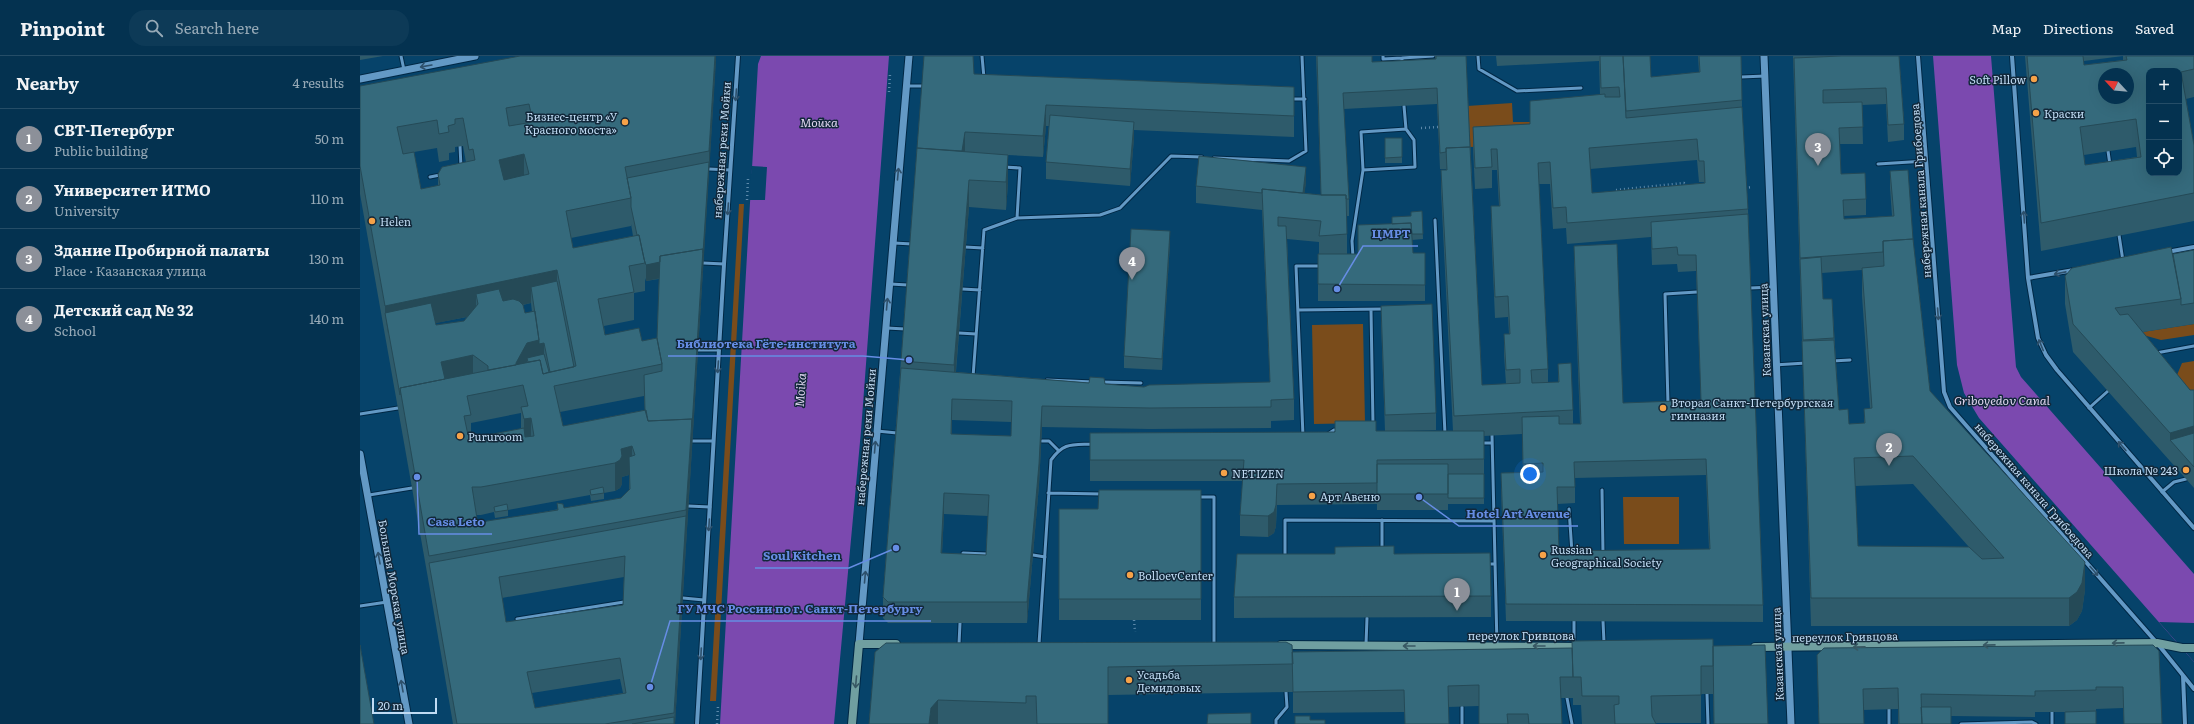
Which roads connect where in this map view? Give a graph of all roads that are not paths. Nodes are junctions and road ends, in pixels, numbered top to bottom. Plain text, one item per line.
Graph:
1 (401, 56) edge
2 (475, 56) edge
3 (738, 56) edge
4 (909, 56) edge
5 (982, 56) edge
6 (1302, 56) edge
7 (1383, 56) edge
8 (1419, 56) edge
9 (1433, 56) edge
10 (1478, 56) edge
11 (1764, 56) edge
12 (1918, 56) edge
13 (2012, 56) edge
14 (1402, 58) junction
15 (404, 70) junction
16 (1403, 71) edge
17 (1765, 76) junction
18 (1741, 77) edge
19 (360, 78) edge
20 (984, 82) edge
21 (907, 86) junction
22 (924, 86) edge
23 (1581, 88) dead end
24 (1289, 98) edge
25 (1304, 99) junction
26 (1404, 106) edge
27 (1406, 129) junction
28 (460, 146) dead end
29 (2108, 151) dead end
30 (1926, 161) junction
31 (1878, 164) dead end
32 (998, 166) edge
33 (2110, 166) edge
34 (709, 169) edge
35 (730, 170) junction
36 (1363, 170) junction
37 (462, 171) edge
38 (446, 174) edge
39 (430, 177) dead end
40 (1017, 218) junction
41 (1435, 220) dead end
42 (2119, 235) dead end
43 (892, 243) junction
44 (912, 244) edge
45 (965, 247) edge
46 (2194, 247) edge
47 (983, 248) junction
48 (2158, 254) edge
49 (2130, 259) edge
50 (2123, 261) junction
51 (2115, 262) edge
52 (703, 264) edge
53 (724, 264) junction
54 (1353, 265) edge
55 (1324, 266) edge
56 (2078, 269) edge
57 (2028, 278) junction
58 (889, 284) junction
59 (908, 285) edge
60 (1773, 286) junction
61 (1750, 288) edge
62 (962, 289) edge
63 (980, 290) junction
64 (1697, 292) edge
65 (1386, 309) edge
66 (1432, 309) edge
67 (1439, 309) junction
68 (1298, 310) junction
69 (1371, 310) junction
70 (885, 328) junction
71 (905, 329) edge
72 (959, 333) edge
73 (976, 334) junction
74 (2194, 346) edge
75 (698, 350) edge
76 (719, 350) junction
77 (2150, 354) edge
78 (1850, 360) dead end
79 (1826, 362) edge
80 (1810, 363) edge
81 (1776, 365) junction
82 (981, 378) edge
83 (1045, 380) edge
84 (1141, 383) dead end
85 (2108, 391) dead end
86 (1668, 404) edge
87 (398, 408) edge
88 (2089, 408) junction
89 (360, 414) edge
90 (1341, 430) edge
91 (1373, 430) edge
92 (877, 431) junction
93 (897, 433) edge
94 (1325, 436) edge
95 (1445, 436) edge
96 (1492, 436) dead end
97 (1311, 437) edge
98 (1296, 438) edge
99 (1303, 438) junction
100 (692, 441) edge
101 (713, 441) junction
102 (1042, 441) edge
103 (1492, 443) junction
104 (1098, 444) edge
105 (1476, 444) edge
106 (1058, 450) junction
107 (360, 456) edge
108 (2186, 479) edge
109 (412, 488) edge
110 (1602, 490) dead end
111 (2162, 492) junction
112 (1048, 493) junction
113 (1103, 494) edge
114 (368, 496) junction
115 (1190, 496) edge
116 (688, 506) edge
117 (710, 507) junction
118 (1568, 509) dead end
119 (1382, 520) junction
120 (1494, 521) junction
121 (2194, 528) edge
122 (987, 554) edge
123 (1033, 555) edge
124 (1044, 557) junction
125 (1382, 557) edge
126 (1603, 559) edge
127 (962, 560) edge
128 (1573, 560) edge
129 (1285, 564) edge
130 (1482, 564) edge
131 (1495, 564) junction
132 (683, 598) edge
133 (704, 600) junction
134 (387, 602) junction
135 (624, 602) edge
136 (360, 606) edge
137 (1367, 618) dead end
138 (517, 619) edge
139 (1574, 621) dead end
140 (1604, 621) dead end
141 (960, 623) dead end
142 (2158, 643) junction
143 (859, 644) junction
144 (904, 644) edge
145 (959, 644) edge
146 (1039, 644) edge
147 (1214, 645) edge
148 (1270, 645) edge
149 (1366, 646) junction
150 (1497, 646) junction
151 (1600, 647) joint
152 (1744, 647) edge
153 (1788, 648) junction
154 (2194, 648) edge
155 (1569, 649) junction
156 (2183, 676) junction
157 (2194, 689) edge
158 (1286, 692) dead end
159 (1707, 694) dead end
160 (1567, 698) dead end
161 (1462, 707) dead end
162 (1889, 709) dead end
163 (2052, 712) dead end
164 (409, 724) edge
165 (696, 724) edge
166 (852, 724) edge
167 (1276, 724) edge
168 (1462, 724) edge
169 (1572, 724) edge
170 (1708, 724) edge
171 (1790, 724) edge
172 (1889, 724) edge
173 (1961, 724) edge
174 (2036, 724) edge
175 (2052, 724) edge
176 (2185, 724) edge

1 - 15 lane
2 -> 15 street
3 -> 35 street, набережная реки Мойки
4 - 21 street, набережная реки Мойки
5 - 20 lane
6 - 25 lane
7 - 14 lane
8 - 9 lane
8 - 14 lane
10 - 23 lane
11 - 17 street, Казанская улица
12 - 30 street, набережная канала Грибоедова
57 -> 13 street
14 - 16 lane
15 - 19 street
17 - 18 lane
17 - 60 street, Казанская улица
21 - 22 lane
43 -> 21 street, набережная реки Мойки
24 - 25 lane
25 - 40 lane
26 - 27 lane
27 - 36 lane
27 - 36 lane
28 - 37 lane
29 - 33 lane
30 - 31 lane
30 -> 142 street, набережная канала Грибоедова
32 - 40 lane
34 - 35 lane
35 -> 53 street, набережная реки Мойки
36 - 54 lane
38 - 39 lane
40 - 47 lane
41 - 67 lane
42 - 50 lane
43 - 44 lane
43 - 58 street, набережная реки Мойки
45 - 47 lane
46 - 48 street
47 - 63 lane
49 - 50 street
50 - 51 street
52 - 53 lane
53 - 76 street, набережная реки Мойки
55 - 68 lane
56 -> 57 street
88 -> 57 street
58 - 59 lane
70 -> 58 street, набережная реки Мойки
60 - 61 lane
60 - 81 street, Казанская улица
62 - 63 lane
63 - 73 lane
64 - 86 lane
65 - 69 lane
66 - 67 lane
67 - 95 lane
68 - 69 lane
68 - 99 lane
69 - 91 lane
70 - 71 lane
70 - 92 street, набережная реки Мойки
72 - 73 lane
73 - 82 lane
74 - 77 lane
75 - 76 lane
76 -> 101 street, набережная реки Мойки
78 - 79 lane
80 - 81 lane
81 - 153 street, Казанская улица
83 - 84 lane
85 - 88 lane
87 - 89 lane
111 -> 88 street
90 - 94 lane
92 - 93 lane
143 -> 92 street, набережная реки Мойки
96 - 103 lane
97 - 99 lane
98 - 99 lane
100 - 101 lane
101 - 117 street, набережная реки Мойки
102 - 106 lane
103 - 105 lane
103 - 120 lane
104 - 106 lane
106 - 112 lane
107 - 114 street, Большая Морская улица
108 - 111 lane
109 - 114 lane
110 - 126 lane
111 - 121 street
112 - 113 lane
112 - 124 lane
134 -> 114 street, Большая Морская улица
115 - 147 lane
116 - 117 lane
117 -> 133 street, набережная реки Мойки
118 - 128 lane
119 - 120 lane
119 - 125 lane
119 - 129 lane
120 - 131 lane
122 - 127 lane
123 - 124 lane
124 - 146 lane
130 - 131 lane
131 - 150 lane
132 - 133 lane
133 -> 165 street, набережная реки Мойки
134 - 136 lane
164 -> 134 street, Большая Морская улица
135 - 138 lane
137 - 149 lane
139 - 155 lane
140 - 151 lane
141 - 145 lane
142 -> 153 main road, переулок Гривцова
142 - 154 main road, переулок Гривцова
142 - 156 street, набережная канала Грибоедова
143 - 144 main road
143 -> 166 main road, набережная реки Мойки
148 - 149 main road, переулок Гривцова
150 -> 149 main road, переулок Гривцова
155 -> 150 main road, переулок Гривцова
151 - 155 main road, переулок Гривцова
152 - 153 main road, переулок Гривцова
153 - 171 street, Казанская улица
156 - 157 street, набережная канала Грибоедова
156 - 176 street
158 - 167 lane
159 - 170 lane
160 - 169 lane
161 - 168 lane
162 - 172 lane
163 - 175 lane
173 - 174 lane

